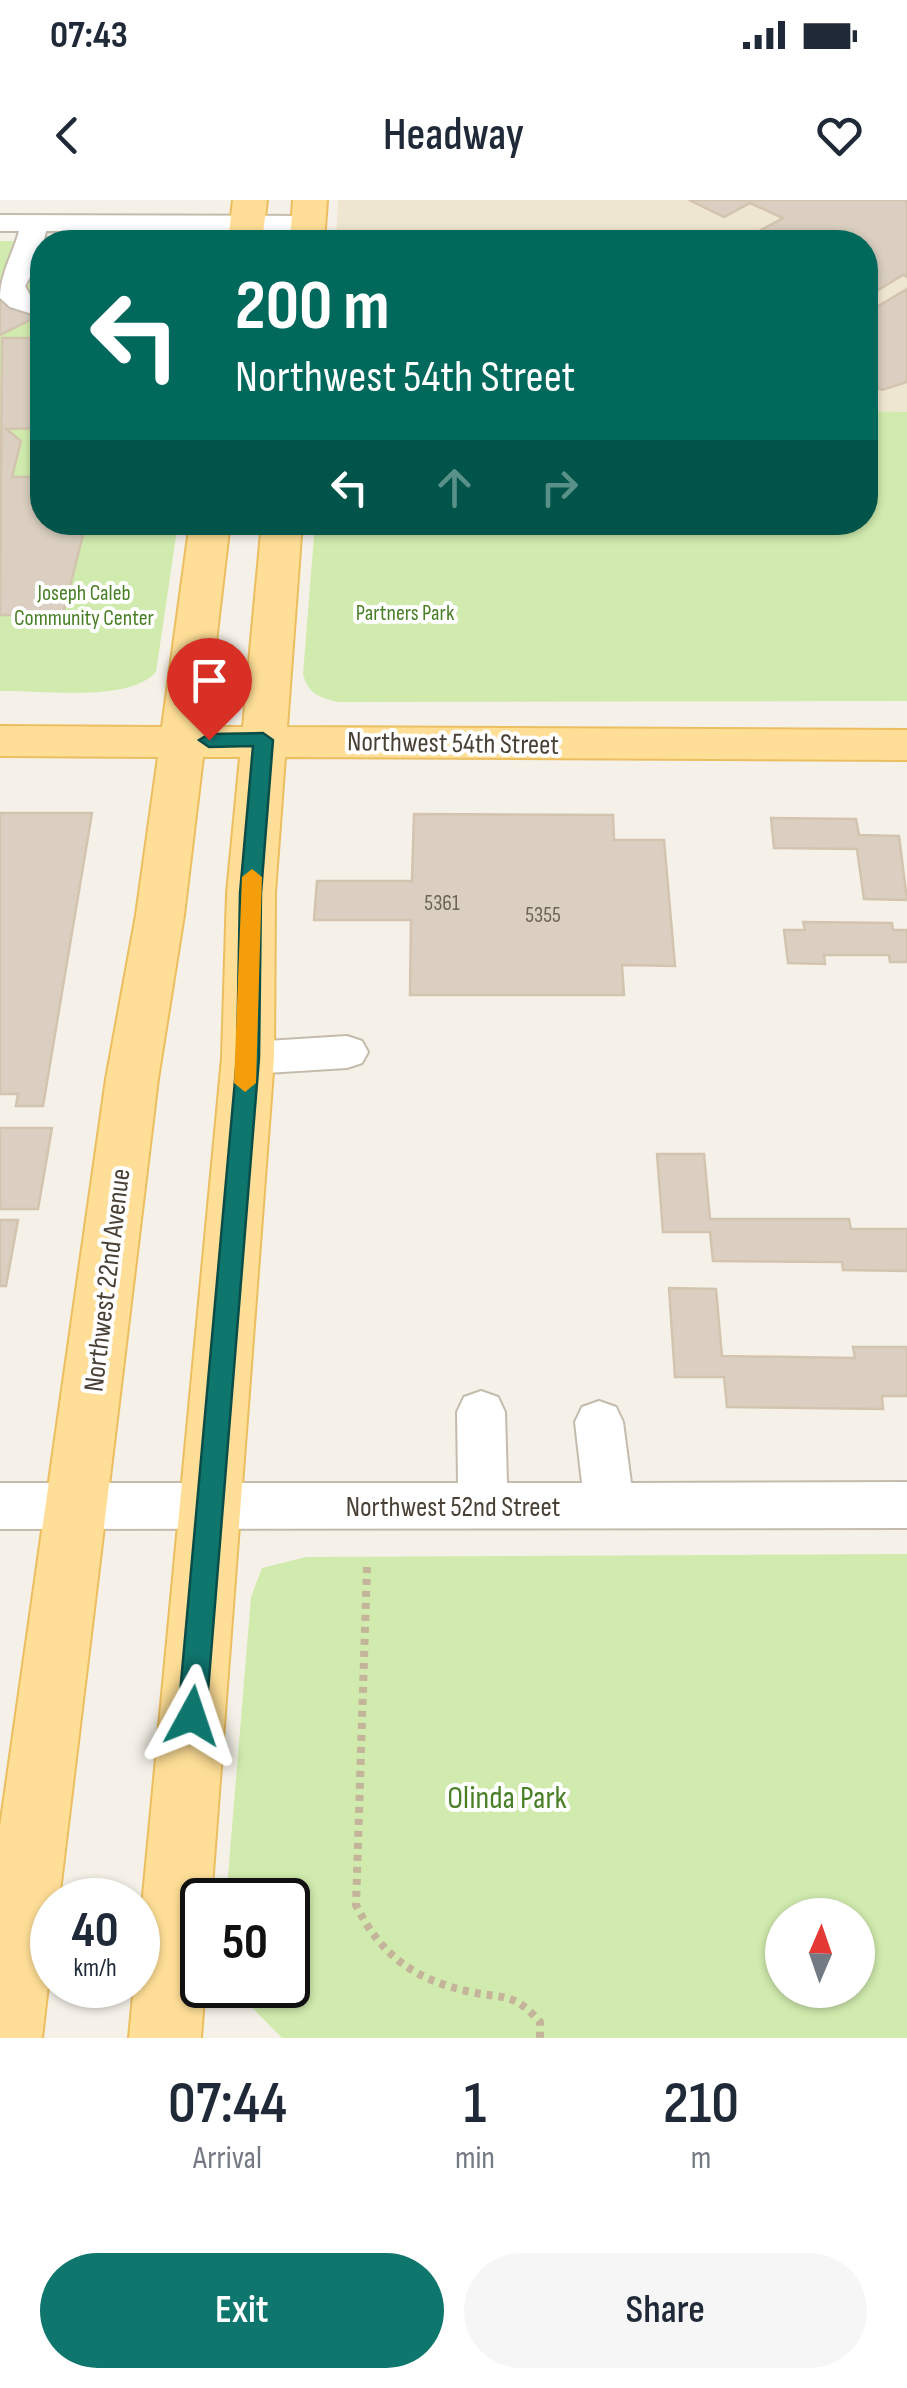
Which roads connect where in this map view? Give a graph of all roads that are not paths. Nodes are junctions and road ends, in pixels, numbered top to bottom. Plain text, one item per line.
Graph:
1 (132, 212) edge
2 (247, 222) edge
3 (309, 222) edge
4 (0, 223) edge
5 (34, 223) junction
6 (34, 230) edge
7 (30, 264) edge
8 (30, 304) edge
9 (208, 535) edge
10 (281, 535) edge
11 (263, 740) junction
12 (0, 741) edge
13 (181, 741) junction
14 (907, 745) edge
15 (347, 1052) dead end
16 (248, 1058) junction
17 (482, 1412) dead end
18 (599, 1422) dead end
19 (907, 1505) edge
20 (0, 1506) edge
21 (77, 1506) junction
22 (210, 1506) junction
23 (483, 1506) junction
24 (610, 1506) junction
25 (6, 2038) edge
26 (165, 2038) edge

1 - 2 street
1 - 5 street
2 - 3 street
4 - 5 street
5 - 6 street
7 - 8 street
9 - 13 main road, Northwest 22nd Avenue
10 - 11 main road
11 - 13 main road, Northwest 54th Street
11 - 14 main road, Northwest 54th Street
11 - 16 main road
12 - 13 main road, Northwest 54th Street
13 - 21 main road, Northwest 22nd Avenue
15 - 16 street
16 - 22 main road
17 - 23 street
18 - 24 street
19 - 24 street, Northwest 52nd Street
20 - 21 street, Northwest 52nd Street
21 - 22 street, Northwest 52nd Street
21 - 25 main road, Northwest 22nd Avenue
22 - 23 street, Northwest 52nd Street
22 - 26 main road
23 - 24 street, Northwest 52nd Street

